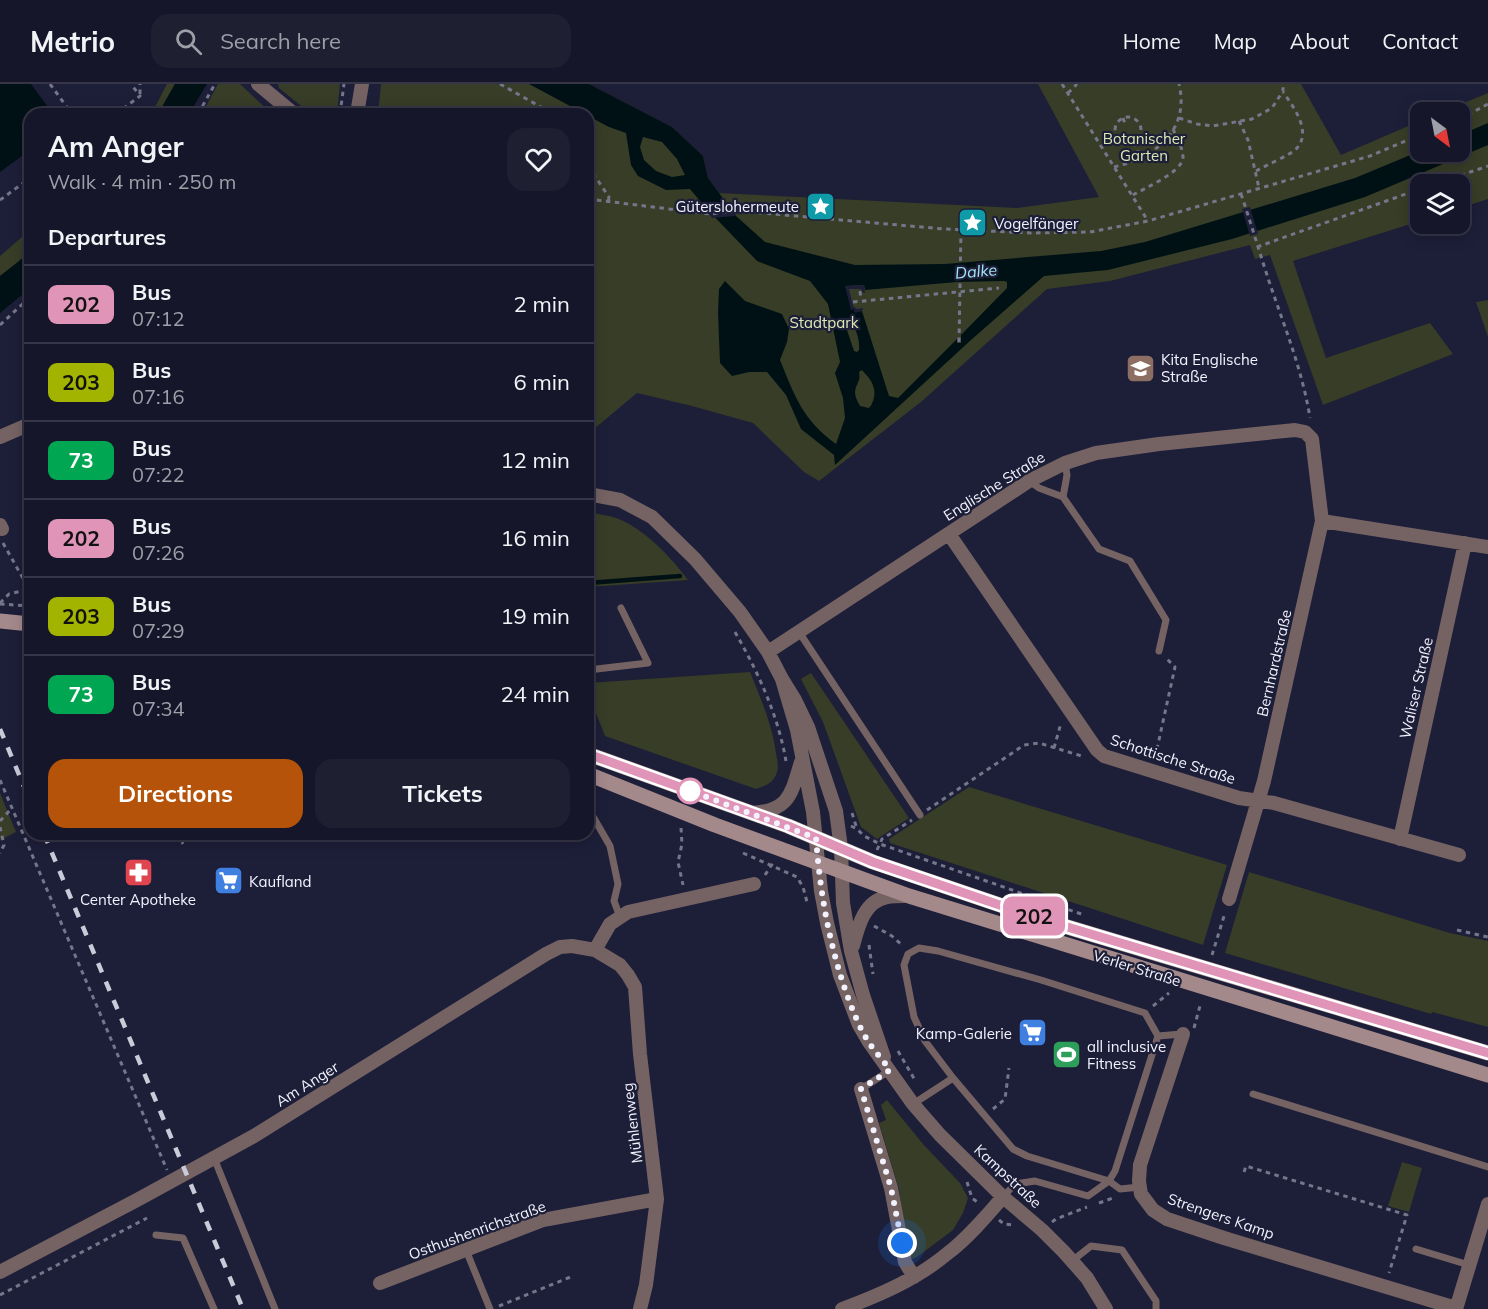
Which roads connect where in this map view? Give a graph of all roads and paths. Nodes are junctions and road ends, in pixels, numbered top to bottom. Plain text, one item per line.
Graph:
1 (50, 84) edge
2 (131, 84) edge
3 (140, 84) edge
4 (215, 84) edge
5 (258, 84) edge
6 (344, 84) edge
7 (362, 84) edge
8 (500, 84) edge
9 (1062, 84) edge
10 (1077, 84) edge
11 (1179, 84) edge
12 (1283, 84) edge
13 (1283, 91) junction
14 (1068, 93) junction
15 (140, 96) junction
16 (1488, 104) edge
17 (68, 108) edge
18 (124, 108) edge
19 (201, 108) edge
20 (287, 108) edge
21 (341, 108) edge
22 (358, 108) edge
23 (542, 108) edge
24 (1470, 114) edge
25 (1179, 117) junction
26 (1123, 118) junction
27 (1239, 121) junction
28 (1126, 126) dead end
29 (1173, 129) junction
30 (1410, 139) edge
31 (1134, 142) junction
32 (1141, 159) junction
33 (1488, 166) edge
34 (1114, 167) junction
35 (1256, 171) junction
36 (1464, 174) edge
37 (594, 175) edge
38 (24, 182) edge
39 (1259, 188) junction
40 (1410, 193) edge
41 (1241, 194) junction
42 (1132, 196) junction
43 (0, 200) edge
44 (594, 200) edge
45 (608, 202) junction
46 (1148, 221) junction
47 (961, 230) junction
48 (1257, 247) junction
49 (999, 288) dead end
50 (860, 291) dead end
51 (960, 291) junction
52 (860, 300) junction
53 (853, 302) dead end
54 (24, 303) edge
55 (859, 307) dead end
56 (0, 325) edge
57 (959, 342) dead end
58 (24, 427) edge
59 (1305, 432) junction
60 (0, 437) edge
61 (1065, 463) junction
62 (1029, 481) junction
63 (594, 495) edge
64 (1063, 497) junction
65 (1322, 521) junction
66 (1, 527) edge
67 (949, 534) junction
68 (1465, 543) junction
69 (1488, 547) edge
70 (24, 580) edge
71 (24, 590) edge
72 (0, 603) edge
73 (24, 605) edge
74 (621, 608) dead end
75 (0, 621) edge
76 (24, 623) edge
77 (732, 627) dead end
78 (799, 633) junction
79 (1159, 651) joint
80 (768, 652) junction
81 (594, 669) edge
82 (782, 679) junction
83 (1071, 712) junction
84 (1054, 747) junction
85 (1097, 750) junction
86 (594, 756) edge
87 (802, 760) junction
88 (785, 769) dead end
89 (1152, 771) junction
90 (594, 776) edge
91 (0, 780) edge
92 (1258, 801) junction
93 (12, 808) junction
94 (750, 813) junction
95 (920, 814) junction
96 (594, 818) edge
97 (0, 821) edge
98 (0, 827) edge
99 (681, 828) dead end
100 (857, 829) dead end
101 (24, 836) edge
102 (857, 836) dead end
103 (864, 836) junction
104 (816, 838) junction
105 (1400, 839) junction
106 (26, 840) edge
107 (181, 840) edge
108 (183, 844) dead end
109 (880, 844) junction
110 (841, 848) junction
111 (877, 850) dead end
112 (0, 853) edge
113 (1459, 855) dead end
114 (774, 859) dead end
115 (818, 863) junction
116 (772, 865) junction
117 (842, 872) junction
118 (754, 884) joint
119 (803, 887) dead end
120 (909, 896) junction
121 (686, 899) junction
122 (1229, 899) joint
123 (620, 918) junction
124 (873, 928) dead end
125 (1457, 930) dead end
126 (1488, 937) edge
127 (869, 940) dead end
128 (596, 950) junction
129 (851, 951) junction
130 (908, 954) junction
131 (1212, 955) dead end
132 (874, 979) dead end
133 (1169, 993) dead end
134 (1201, 1003) dead end
135 (1145, 1013) junction
136 (1183, 1034) junction
137 (1158, 1036) junction
138 (896, 1048) dead end
139 (1488, 1053) edge
140 (1009, 1068) dead end
141 (889, 1069) junction
142 (1488, 1075) edge
143 (953, 1078) junction
144 (861, 1089) joint
145 (1253, 1094) dead end
146 (919, 1100) junction
147 (985, 1116) junction
148 (214, 1158) junction
149 (983, 1159) dead end
150 (1488, 1167) edge
151 (1244, 1172) dead end
152 (172, 1181) junction
153 (1109, 1181) junction
154 (1015, 1184) junction
155 (1140, 1187) junction
156 (1340, 1194) junction
157 (1004, 1197) junction
158 (657, 1199) junction
159 (1338, 1200) dead end
160 (1488, 1204) edge
161 (147, 1218) dead end
162 (156, 1234) dead end
163 (1416, 1249) dead end
164 (466, 1250) junction
165 (1072, 1261) junction
166 (1469, 1265) junction
167 (0, 1272) edge
168 (573, 1276) dead end
169 (914, 1277) junction
170 (380, 1283) dead end
171 (1385, 1286) junction
172 (0, 1295) edge
173 (1456, 1308) edge
174 (214, 1309) edge
175 (275, 1309) edge
176 (491, 1309) edge
177 (640, 1309) edge
178 (842, 1309) edge
179 (1106, 1309) edge
180 (1156, 1309) edge

1 - 17 path
2 - 15 path
3 - 15 path
4 - 19 path
5 - 20 street
6 - 21 path
7 - 22 street
8 - 23 path
9 - 14 path
10 - 14 path
11 - 25 path
12 - 13 path
13 - 27 path
13 - 35 path
14 - 34 path
15 - 18 path
16 - 24 path
25 - 27 path
25 - 29 path
26 - 28 path
26 - 31 path
26 - 31 path
27 - 35 path
29 - 32 path
29 - 42 path
30 - 39 path
31 - 32 path
32 - 34 path
33 - 36 path
34 - 42 path
35 - 39 path
37 - 45 path
38 - 43 path
39 - 41 path
40 - 48 path
41 - 46 path
41 - 48 path
42 - 46 path
44 - 45 path
45 - 47 path
46 - 47 path
47 - 51 path
48 - 59 path
49 - 51 path
50 - 52 path
51 - 52 path
51 - 57 path
52 - 53 path
52 - 55 path
54 - 56 path
58 - 60 street
59 - 61 street, Englische Straße
59 - 65 street, Bernhardstraße
61 - 62 street, Englische Straße
61 - 64 lane
62 - 64 lane
62 - 67 street, Englische Straße
63 - 80 street
64 - 79 lane
65 - 68 street
65 - 92 street, Bernhardstraße
66 - 70 path
67 - 78 street, Englische Straße
67 - 83 street, Schottische Straße
68 - 69 street
68 - 105 street, Waliser Straße
71 - 72 path
72 - 73 path
74 - 81 lane
75 - 76 main road
77 - 88 path
78 - 80 street, Englische Straße
78 - 95 lane
79 - 89 path
80 - 82 street
82 - 87 street, Kampstraße
82 - 110 street, Kampstraße
83 - 84 path
83 - 85 street, Schottische Straße
84 - 85 path
84 - 95 path
85 - 89 street, Schottische Straße
86 - 94 main road, Verler Straße
87 - 94 street
87 - 104 street, Kampstraße
89 - 92 street, Schottische Straße
90 - 115 main road, Verler Straße
91 - 93 path
92 - 105 street, Schottische Straße
92 - 122 street, Bernhardstraße
93 - 97 path
93 - 101 path
94 - 104 main road, Verler Straße
95 - 109 path
96 - 123 lane
98 - 112 path
99 - 121 path
100 - 103 path
102 - 103 path
103 - 109 path
104 - 110 main road, Verler Straße
104 - 115 street, Kampstraße
105 - 113 street, Schottische Straße
106 - 152 path
107 - 108 path
109 - 111 path
110 - 117 street, Kampstraße
110 - 139 main road, Verler Straße
114 - 116 path
115 - 117 main road, Verler Straße
115 - 141 street, Kampstraße
116 - 118 path
116 - 119 path
117 - 120 main road, Verler Straße
117 - 129 street, Kampstraße
118 - 121 street
120 - 129 street
120 - 142 main road, Verler Straße
121 - 123 street
122 - 131 path
123 - 128 street
124 - 130 path
125 - 126 path
127 - 132 path
128 - 148 street, Am Anger
128 - 158 street, Mühlenweg
129 - 141 street, Kampstraße
130 - 135 lane
130 - 143 lane
133 - 135 path
134 - 136 path
135 - 137 lane
136 - 137 lane
136 - 155 street
137 - 153 lane
138 - 146 path
140 - 147 path
141 - 144 lane
141 - 146 street, Kampstraße
143 - 146 lane
143 - 147 lane
144 - 169 street
145 - 150 lane
146 - 157 street, Kampstraße
147 - 153 lane
148 - 152 street, Am Anger
148 - 175 lane
149 - 154 path
151 - 156 path
152 - 167 street, Am Anger
153 - 154 lane
153 - 155 lane
154 - 157 lane
155 - 171 street, Strengers Kamp
156 - 159 path
156 - 171 path
157 - 165 street, Kampstraße
157 - 169 street
158 - 164 street, Osthushenrichstraße
158 - 177 street, Mühlenweg
160 - 166 street
161 - 172 path
162 - 174 lane
163 - 166 lane
164 - 170 street, Osthushenrichstraße
164 - 176 lane
165 - 179 street, Kampstraße
165 - 180 lane
166 - 173 street
168 - 176 path
169 - 178 street
171 - 173 street, Strengers Kamp

